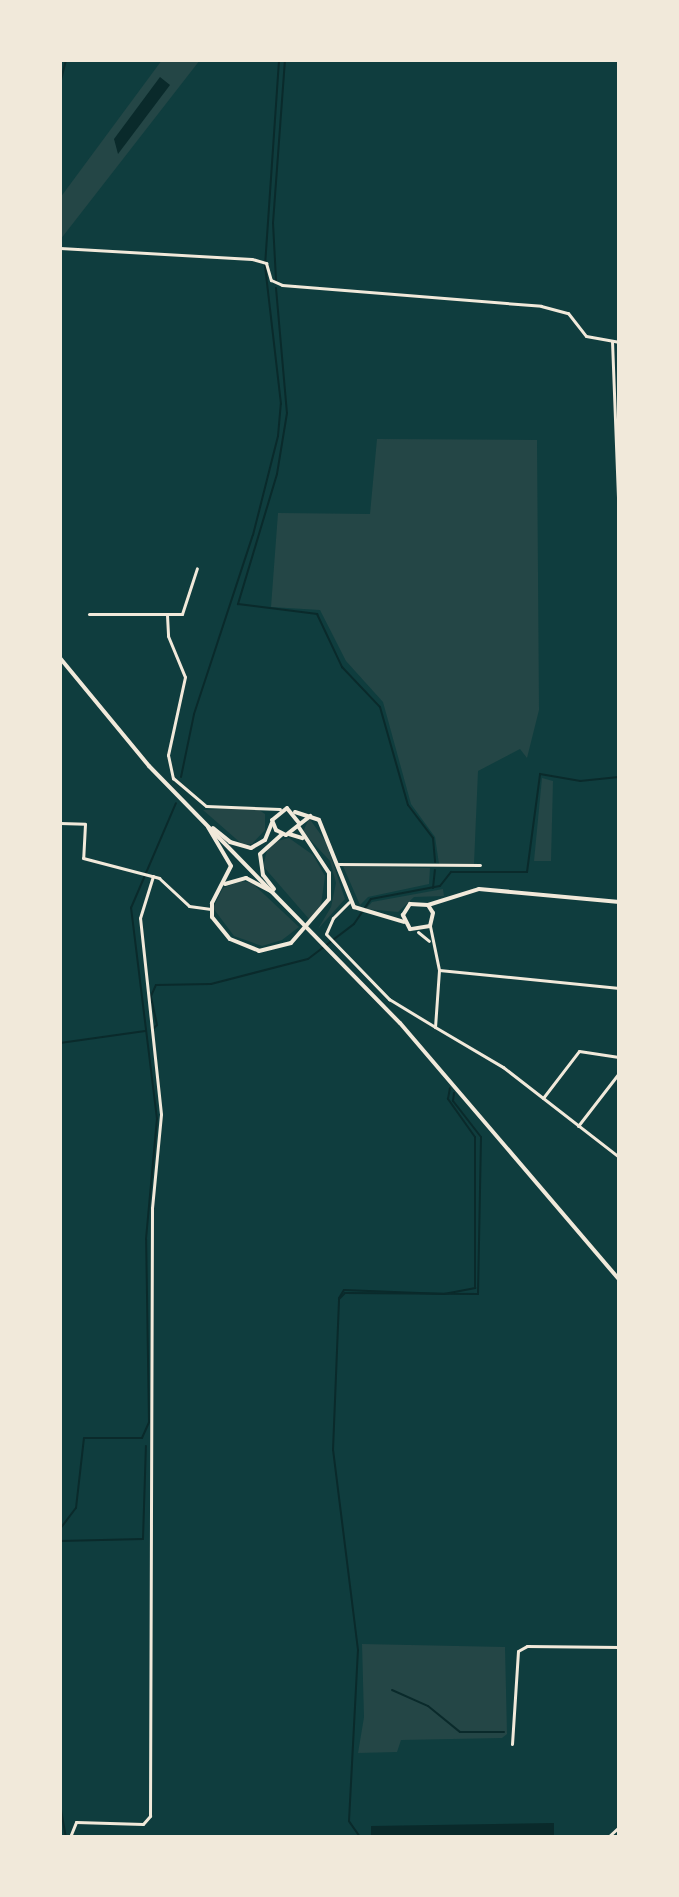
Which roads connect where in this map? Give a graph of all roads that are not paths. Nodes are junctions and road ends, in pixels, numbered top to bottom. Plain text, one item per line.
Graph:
1 (60, 248) edge
2 (612, 341) junction
3 (619, 342) edge
4 (619, 524) edge
5 (619, 560) edge
6 (197, 568) dead end
7 (619, 599) edge
8 (89, 614) dead end
9 (167, 615) junction
10 (60, 658) edge
11 (264, 806) junction
12 (280, 809) junction
13 (295, 812) junction
14 (312, 815) junction
15 (272, 822) junction
16 (60, 823) edge
17 (299, 824) junction
18 (207, 825) junction
19 (286, 834) junction
20 (304, 840) junction
21 (337, 864) junction
22 (480, 865) dead end
23 (153, 876) junction
24 (223, 885) junction
25 (277, 895) junction
26 (349, 902) junction
27 (442, 902) junction
28 (619, 902) edge
29 (428, 905) junction
30 (211, 909) junction
31 (404, 912) junction
32 (433, 913) junction
33 (390, 917) junction
34 (405, 923) junction
35 (430, 926) junction
36 (418, 932) junction
37 (431, 944) junction
38 (335, 948) junction
39 (439, 970) junction
40 (619, 988) edge
41 (435, 1027) junction
42 (619, 1057) edge
43 (619, 1073) edge
44 (543, 1098) junction
45 (578, 1126) junction
46 (619, 1157) edge
47 (619, 1279) edge
48 (619, 1647) edge
49 (512, 1744) dead end
50 (619, 1827) edge
51 (70, 1837) edge
52 (608, 1837) edge

1 - 2 street
2 - 3 street
2 - 4 street
5 - 7 street
6 - 9 street
8 - 9 street
9 - 11 street
10 - 18 main road
11 - 12 street
11 - 15 street
12 - 13 main road
12 - 15 main road
13 - 14 main road
13 - 17 main road
14 - 17 main road
14 - 21 main road
15 - 18 main road
15 - 19 main road
16 - 23 street
17 - 19 main road
17 - 20 main road
18 - 24 main road
18 - 25 main road
19 - 20 main road
19 - 25 main road
20 - 30 main road
21 - 22 street
21 - 26 main road
23 - 30 street
23 - 51 street
24 - 25 main road
24 - 30 main road
25 - 38 main road
26 - 33 main road
26 - 38 street
27 - 28 main road
27 - 29 main road
27 - 32 main road
29 - 31 main road
29 - 32 main road
31 - 33 main road
31 - 34 main road
32 - 35 main road
33 - 34 main road
34 - 36 main road
35 - 36 main road
35 - 37 street
36 - 37 street
37 - 39 street
38 - 41 street
38 - 47 main road
39 - 40 street
39 - 41 street
41 - 44 street
42 - 44 street
43 - 45 street
44 - 45 street
45 - 46 street
48 - 49 street
50 - 52 street

